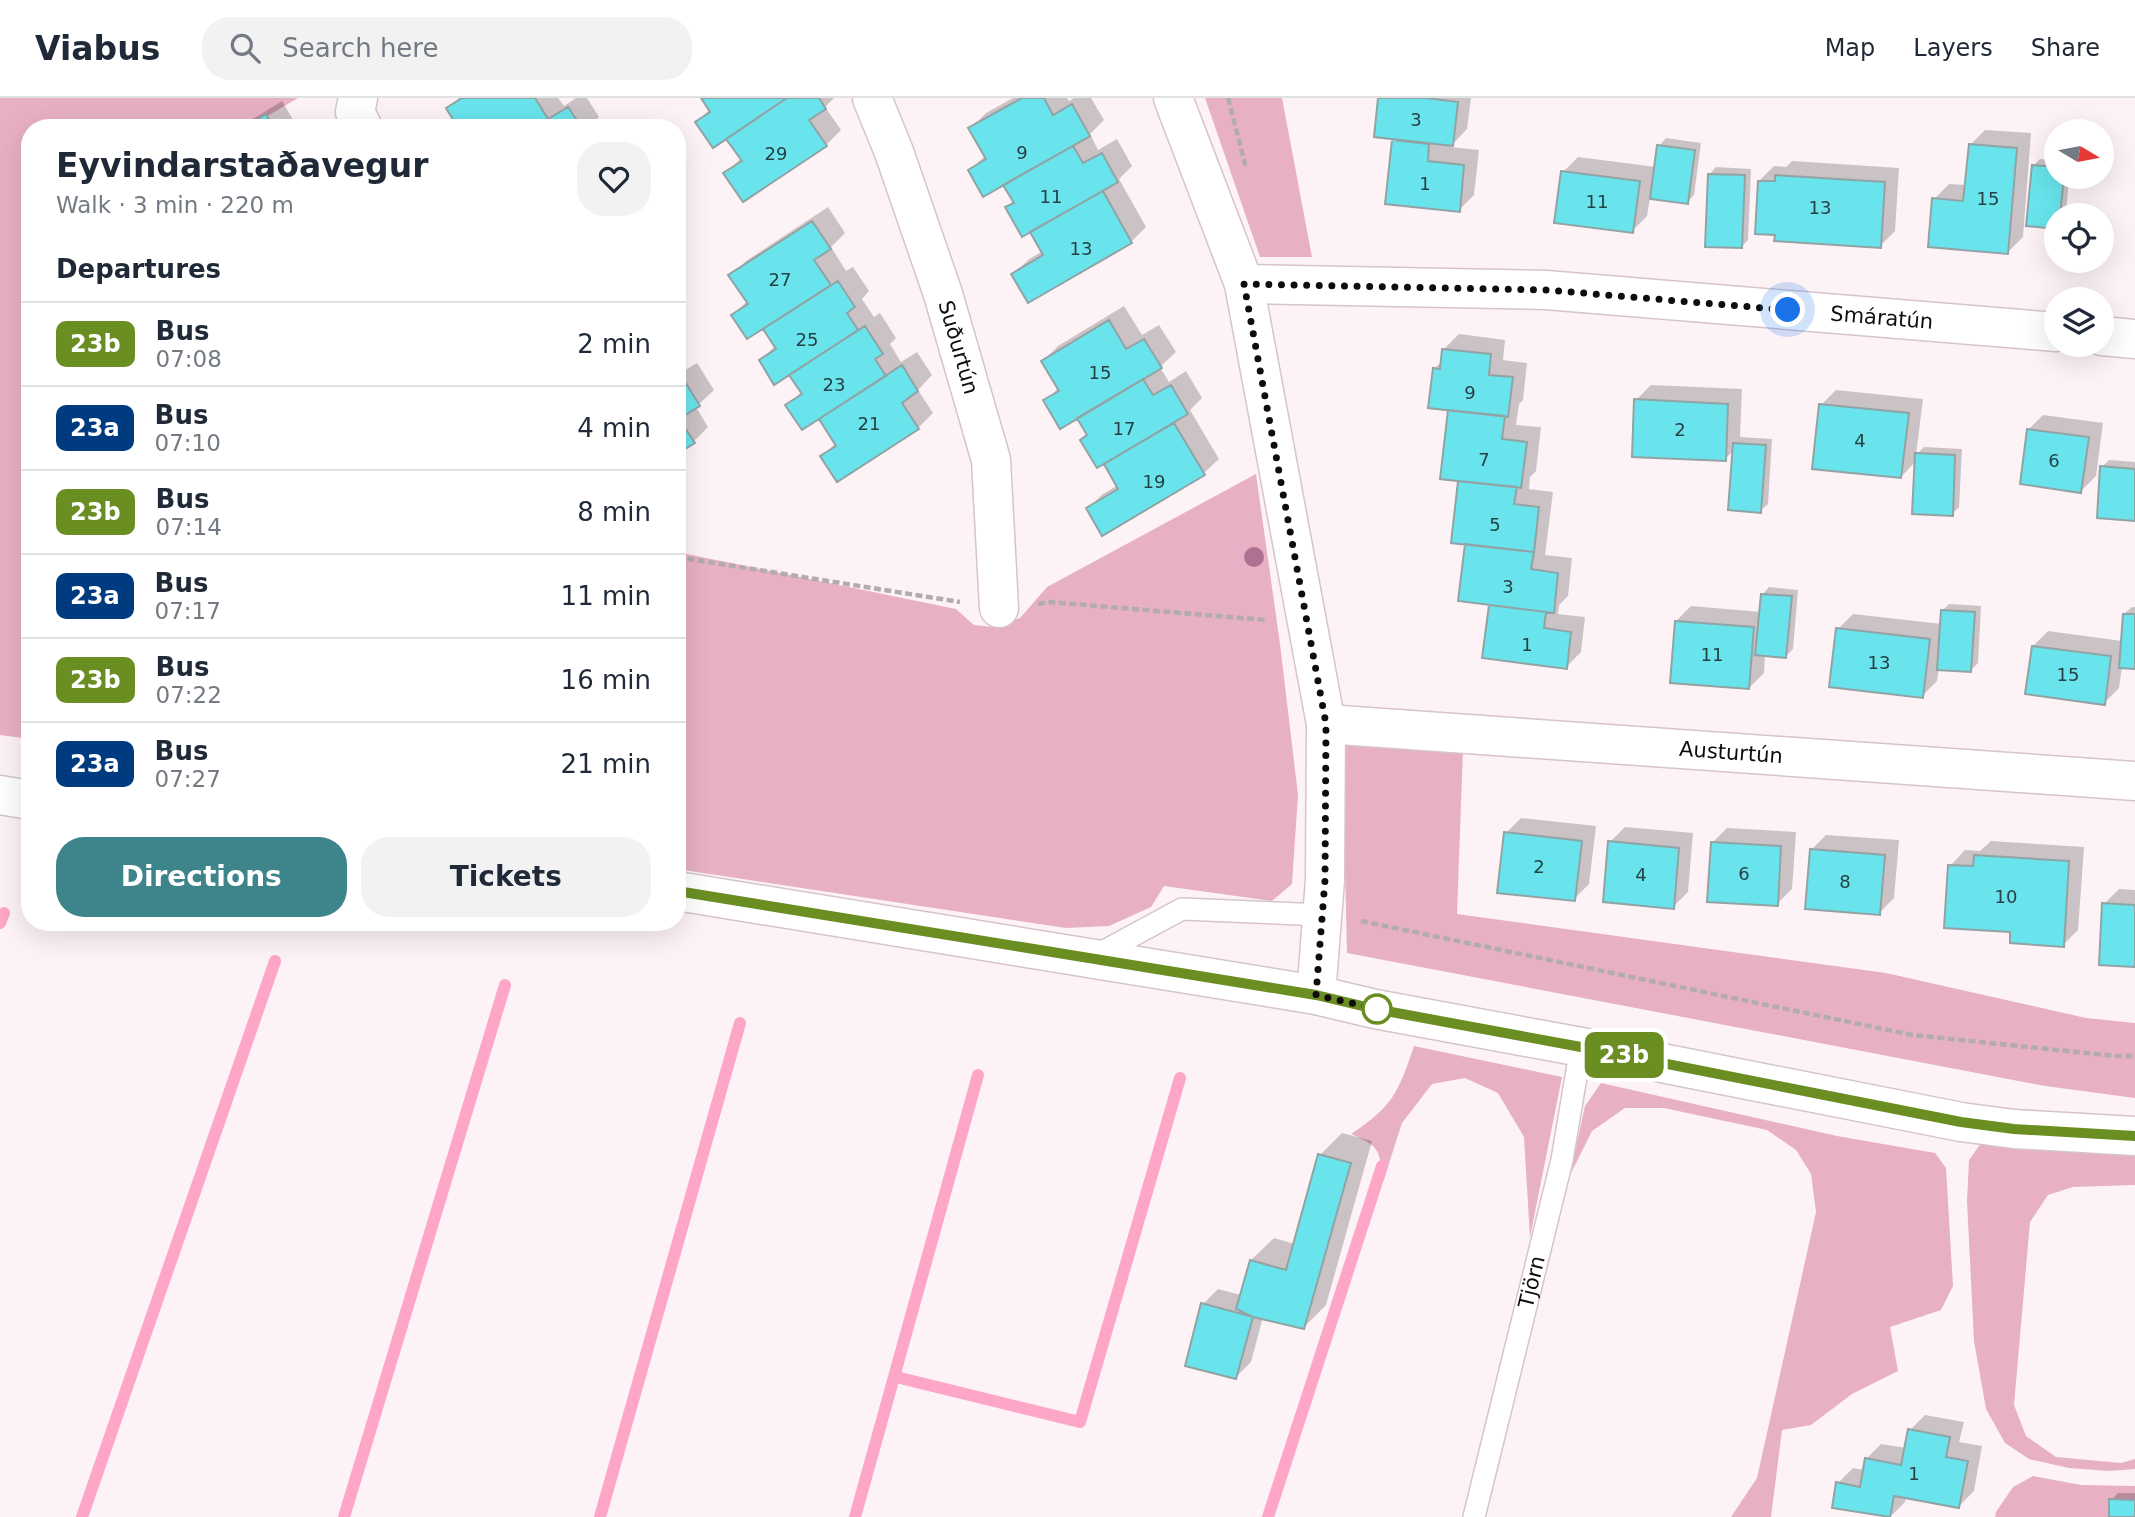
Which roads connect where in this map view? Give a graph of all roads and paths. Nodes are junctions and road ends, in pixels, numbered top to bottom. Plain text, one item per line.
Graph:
1 (358, 98) edge
2 (872, 98) edge
3 (1172, 98) edge
4 (358, 119) edge
5 (1244, 284) junction
6 (2044, 331) edge
7 (2114, 337) edge
8 (2135, 339) edge
9 (999, 608) dead end
10 (1326, 724) junction
11 (2135, 781) edge
12 (0, 795) edge
13 (21, 798) edge
14 (686, 892) edge
15 (1322, 915) junction
16 (1093, 958) junction
17 (1316, 995) junction
18 (1581, 1047) junction
19 (2135, 1056) edge
20 (2135, 1136) edge
21 (1474, 1517) edge

1 - 4 street
2 - 9 street, Suðurtún
3 - 5 street
5 - 6 street, Smáratún
5 - 10 street
7 - 8 street
10 - 11 street, Austurtún
10 - 15 street
12 - 13 street
14 - 16 street
15 - 16 lane
15 - 17 street
15 - 19 path
16 - 17 street
17 - 18 street
18 - 20 street
18 - 21 lane, Tjörn

